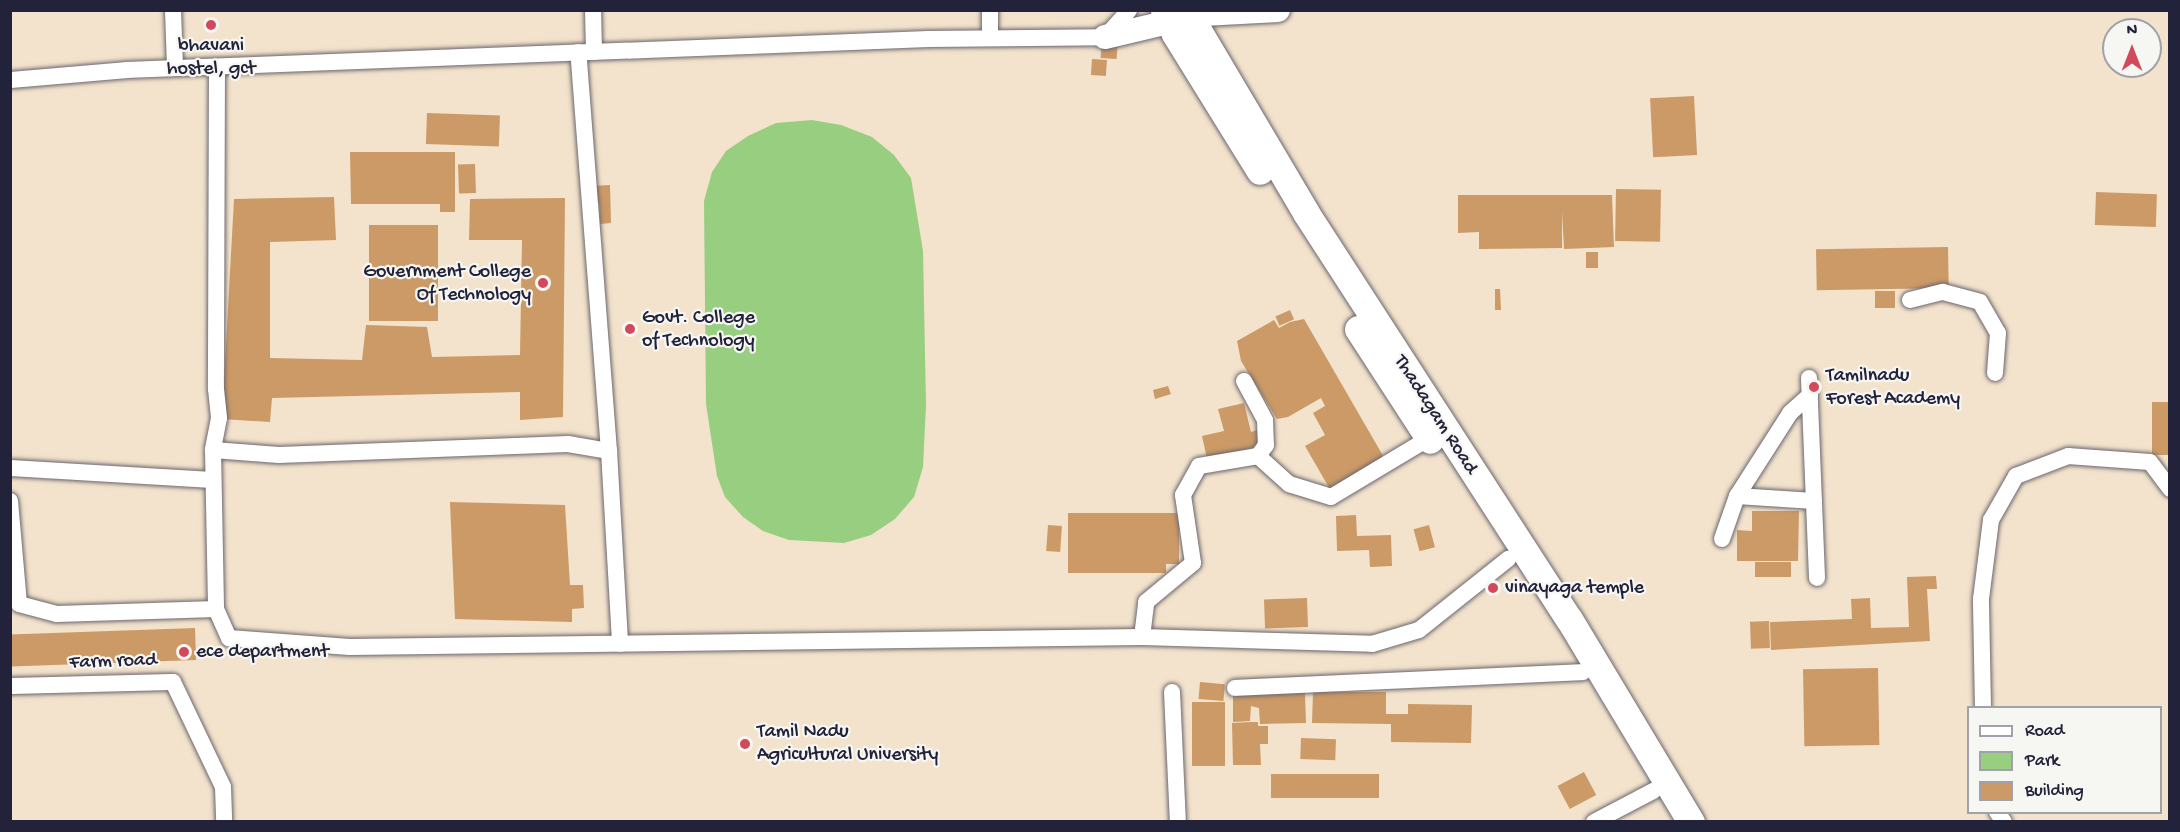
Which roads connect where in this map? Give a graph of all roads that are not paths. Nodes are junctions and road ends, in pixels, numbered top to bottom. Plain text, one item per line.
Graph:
1 (173, 10) edge
2 (593, 10) edge
3 (990, 10) edge
4 (1129, 10) edge
5 (1278, 10) edge
6 (1174, 14) edge
7 (1105, 37) junction
8 (990, 38) junction
9 (586, 52) junction
10 (217, 67) junction
11 (175, 68) junction
12 (10, 80) edge
13 (1910, 300) dead end
14 (1995, 374) dead end
15 (1244, 381) dead end
16 (1429, 438) junction
17 (213, 450) junction
18 (609, 451) junction
19 (1258, 456) junction
20 (10, 468) edge
21 (213, 480) junction
22 (2169, 489) edge
23 (1737, 496) junction
24 (10, 501) edge
25 (1814, 501) junction
26 (1722, 539) dead end
27 (1508, 559) junction
28 (1817, 578) dead end
29 (216, 609) junction
30 (1142, 637) junction
31 (620, 644) junction
32 (1583, 672) junction
33 (10, 686) edge
34 (1235, 688) dead end
35 (1172, 692) dead end
36 (1983, 706) edge
37 (1653, 791) junction
38 (224, 822) edge
39 (1178, 822) edge
40 (1594, 822) edge
41 (1670, 822) edge
42 (1691, 822) edge

1 - 11 street
2 - 9 street
3 - 8 street
4 - 7 street
5 - 6 main road
6 - 7 main road
6 - 16 main road, Thadagam Road
6 - 42 main road, Thadagam Road
7 - 8 street
8 - 9 street
9 - 10 street
9 - 18 street
10 - 11 street
10 - 17 street
11 - 12 street
13 - 14 street
15 - 19 street
16 - 19 street
16 - 27 main road, Thadagam Road
17 - 18 street
17 - 21 street
18 - 31 street
19 - 30 street
20 - 21 street
21 - 29 street
22 - 36 street
23 - 25 street
23 - 25 street
23 - 26 street
24 - 29 street
25 - 28 street
27 - 30 street
27 - 32 main road, Thadagam Road
29 - 31 street
30 - 31 street
32 - 34 street
32 - 37 main road, Thadagam Road
33 - 38 street, Farm road
35 - 39 street
37 - 40 street
37 - 41 main road, Thadagam Road

